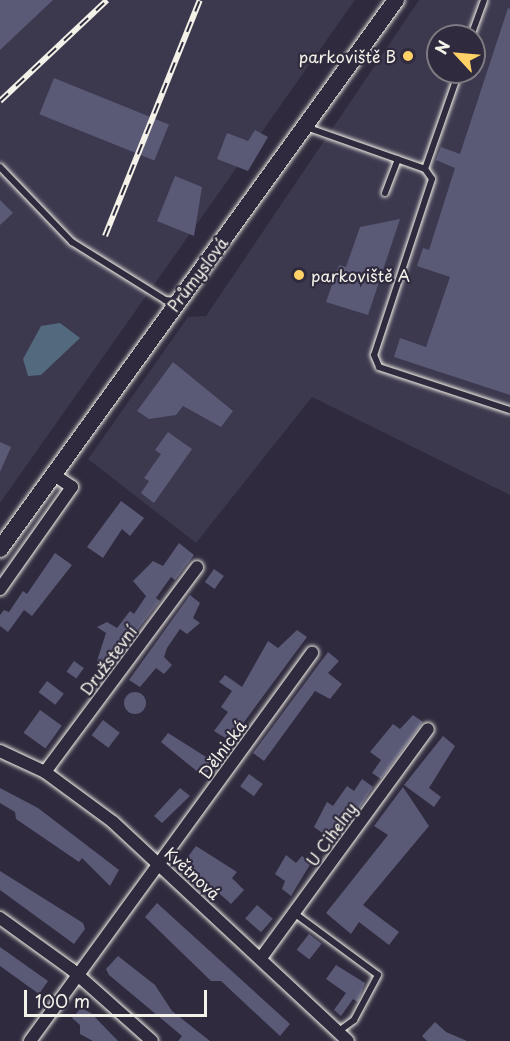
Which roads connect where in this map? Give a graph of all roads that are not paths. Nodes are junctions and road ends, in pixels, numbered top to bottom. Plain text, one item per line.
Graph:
1 (396, 0) edge
2 (484, 0) edge
3 (475, 24) edge
4 (455, 84) edge
5 (306, 127) junction
6 (398, 159) junction
7 (0, 167) edge
8 (425, 168) junction
9 (385, 193) dead end
10 (176, 302) junction
11 (510, 410) edge
12 (53, 474) junction
13 (0, 549) edge
14 (197, 567) dead end
15 (0, 589) edge
16 (312, 653) dead end
17 (428, 729) dead end
18 (0, 751) edge
19 (45, 772) junction
20 (158, 863) junction
21 (294, 913) junction
22 (0, 918) edge
23 (261, 958) junction
24 (77, 974) junction
25 (340, 1030) junction
26 (30, 1041) edge
27 (152, 1041) edge
28 (348, 1041) edge

1 - 5 main road, Průmyslová
2 - 3 lane
4 - 8 lane
5 - 6 lane
5 - 10 main road, Průmyslová
6 - 8 lane
6 - 9 lane
7 - 10 lane
8 - 11 lane
10 - 12 main road, Průmyslová
12 - 13 main road, Průmyslová
12 - 15 street
14 - 19 street, Družstevní
16 - 20 street, Dělnická
17 - 21 street, U Cihelny
18 - 19 street, Květnová
19 - 20 street, Květnová
20 - 23 street, Květnová
20 - 24 street, Dělnická
21 - 23 street, U Cihelny
21 - 25 lane
22 - 24 street
23 - 25 street, Květnová
24 - 26 street, Dělnická
24 - 27 street
25 - 28 street, Květnová

